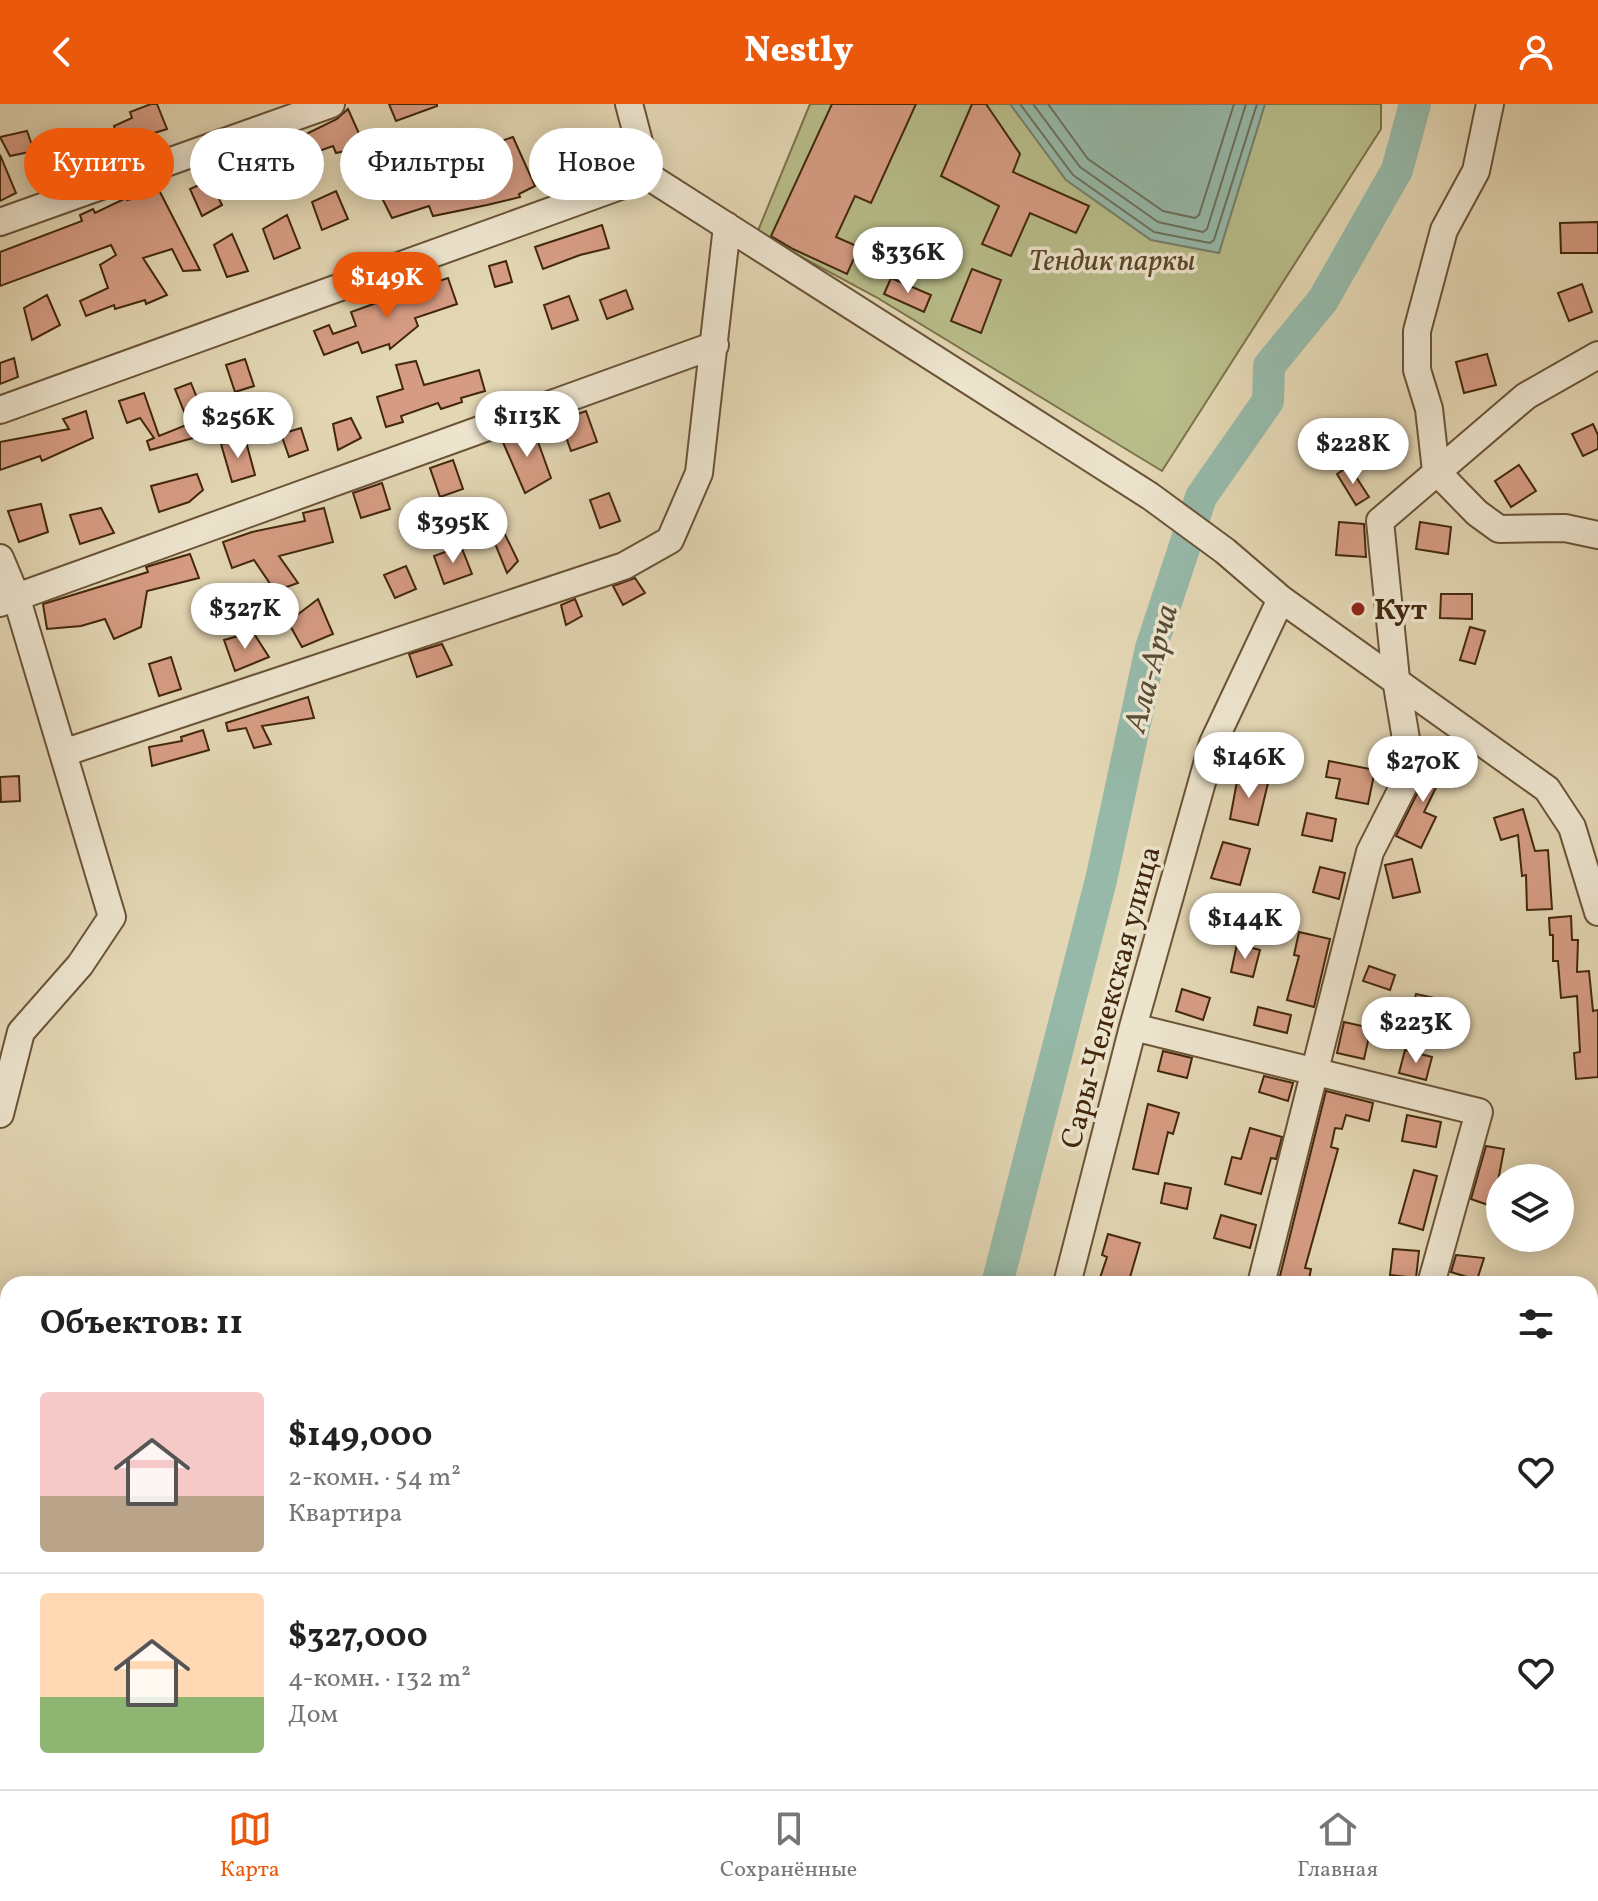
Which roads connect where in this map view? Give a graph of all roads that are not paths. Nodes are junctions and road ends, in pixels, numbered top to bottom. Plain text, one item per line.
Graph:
1 (331, 104) edge
2 (629, 104) edge
3 (1490, 104) edge
4 (635, 128) edge
5 (663, 185) edge
6 (582, 200) edge
7 (0, 222) edge
8 (727, 226) junction
9 (715, 345) junction
10 (1598, 355) edge
11 (0, 410) edge
12 (1436, 471) junction
13 (1598, 535) edge
14 (0, 558) edge
15 (1281, 599) junction
16 (8, 600) edge
17 (1396, 679) junction
18 (63, 753) junction
19 (1591, 866) edge
20 (1598, 912) edge
21 (1133, 1027) junction
22 (1317, 1072) junction
23 (0, 1114) edge
24 (1069, 1276) edge
25 (1263, 1276) edge
26 (1433, 1276) edge

1 - 7 street
2 - 4 street
3 - 12 street
5 - 8 street
6 - 11 street
8 - 9 street
8 - 15 street
9 - 16 street
9 - 18 street
10 - 12 street
12 - 13 street
12 - 17 street
14 - 16 street
15 - 17 street
15 - 21 street, Сары-Челекская улица
16 - 18 street
17 - 19 street
17 - 22 street
18 - 23 street
19 - 20 street
21 - 22 street
21 - 24 street, Сары-Челекская улица
22 - 25 street
22 - 26 street

